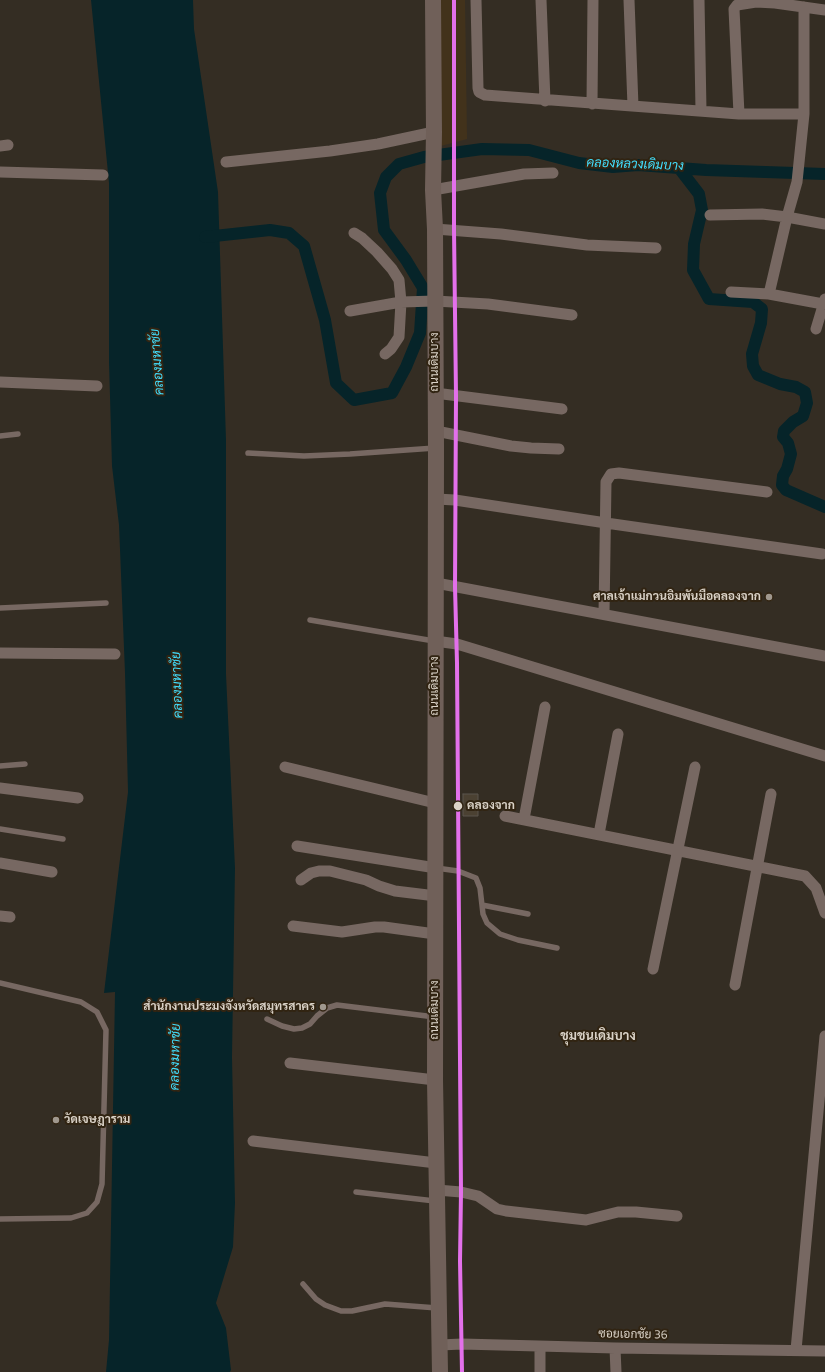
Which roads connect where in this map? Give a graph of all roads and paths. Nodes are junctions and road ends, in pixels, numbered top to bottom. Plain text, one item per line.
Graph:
1 (432, 0) edge
2 (476, 0) edge
3 (541, 0) edge
4 (593, 0) edge
5 (629, 0) edge
6 (699, 0) edge
7 (775, 1) edge
8 (804, 7) junction
9 (825, 10) edge
10 (545, 100) junction
11 (592, 104) junction
12 (633, 106) junction
13 (701, 110) junction
14 (738, 114) junction
15 (804, 114) junction
16 (434, 133) junction
17 (226, 162) dead end
18 (0, 172) edge
19 (553, 173) dead end
20 (103, 175) dead end
21 (433, 190) junction
22 (710, 215) dead end
23 (787, 217) junction
24 (825, 224) edge
25 (435, 229) junction
26 (354, 233) dead end
27 (656, 248) dead end
28 (731, 292) dead end
29 (769, 294) junction
30 (434, 301) junction
31 (824, 301) edge
32 (401, 302) junction
33 (350, 311) dead end
34 (572, 315) dead end
35 (816, 329) dead end
36 (385, 354) dead end
37 (0, 382) edge
38 (97, 386) dead end
39 (435, 393) junction
40 (562, 409) dead end
41 (436, 431) junction
42 (18, 434) dead end
43 (0, 436) edge
44 (436, 448) junction
45 (560, 449) dead end
46 (248, 453) dead end
47 (767, 492) dead end
48 (436, 499) junction
49 (606, 523) junction
50 (822, 554) dead end
51 (436, 583) junction
52 (106, 603) dead end
53 (0, 608) edge
54 (604, 614) junction
55 (310, 620) dead end
56 (436, 641) junction
57 (0, 653) edge
58 (115, 654) dead end
59 (825, 656) edge
60 (545, 707) dead end
61 (618, 734) dead end
62 (825, 756) edge
63 (24, 764) dead end
64 (0, 766) edge
65 (285, 767) dead end
66 (695, 767) dead end
67 (0, 788) edge
68 (771, 794) dead end
69 (78, 798) dead end
70 (435, 803) junction
71 (505, 816) dead end
72 (524, 820) junction
73 (0, 829) edge
74 (599, 834) junction
75 (63, 839) dead end
76 (297, 846) dead end
77 (678, 850) junction
78 (0, 863) edge
79 (758, 866) junction
80 (436, 868) junction
81 (52, 872) dead end
82 (301, 880) dead end
83 (436, 896) junction
84 (482, 904) junction
85 (825, 913) edge
86 (528, 914) dead end
87 (292, 926) dead end
88 (435, 934) junction
89 (557, 948) dead end
90 (653, 970) dead end
91 (0, 983) edge
92 (735, 985) dead end
93 (435, 1017) junction
94 (267, 1018) dead end
95 (825, 1036) edge
96 (290, 1063) dead end
97 (435, 1080) junction
98 (253, 1141) dead end
99 (436, 1163) junction
100 (356, 1192) dead end
101 (437, 1196) junction
102 (678, 1216) dead end
103 (0, 1219) edge
104 (304, 1284) dead end
105 (439, 1308) junction
106 (440, 1345) junction
107 (540, 1346) junction
108 (615, 1348) junction
109 (796, 1350) junction
110 (825, 1351) edge
111 (440, 1372) edge
112 (540, 1372) edge
113 (616, 1372) edge

1 - 16 street, ถนนเดิมบาง
2 - 10 street
3 - 10 street
4 - 11 street
5 - 12 street
6 - 13 street
7 - 8 street
7 - 14 street
8 - 9 street
8 - 15 street
10 - 11 street
11 - 12 street
12 - 13 street
13 - 14 street
14 - 15 street
15 - 23 street
16 - 17 street
16 - 21 street, ถนนเดิมบาง
18 - 20 street
19 - 21 street
21 - 25 street, ถนนเดิมบาง
22 - 23 street
23 - 24 street
23 - 29 street
25 - 27 street
25 - 30 street, ถนนเดิมบาง
26 - 32 street
28 - 29 street
29 - 31 street
30 - 32 street
30 - 34 street
30 - 39 street, ถนนเดิมบาง
31 - 35 street
32 - 33 street
32 - 36 street
37 - 38 street
39 - 40 street
39 - 41 street, ถนนเดิมบาง
41 - 44 street, ถนนเดิมบาง
41 - 45 street
42 - 43 lane
44 - 46 lane
44 - 48 street, ถนนเดิมบาง
47 - 49 street
48 - 49 street
48 - 51 street, ถนนเดิมบาง
49 - 50 street
49 - 54 street
51 - 54 street
51 - 56 street, ถนนเดิมบาง
52 - 53 lane
54 - 59 street
55 - 56 lane
56 - 62 street
56 - 70 street, ถนนเดิมบาง
57 - 58 street
60 - 72 street
61 - 74 street
63 - 64 lane
65 - 70 street
66 - 77 street
67 - 69 street
68 - 79 street
70 - 80 street, ถนนเดิมบาง
71 - 72 street
72 - 74 street
73 - 75 lane
74 - 77 street
76 - 80 street
77 - 79 street
77 - 90 street
78 - 81 street
79 - 85 street
79 - 92 street
80 - 83 street, ถนนเดิมบาง
80 - 84 lane
82 - 83 street
83 - 88 street, ถนนเดิมบาง
84 - 86 lane
84 - 89 lane
87 - 88 street
88 - 93 street, ถนนเดิมบาง
91 - 103 lane
93 - 94 lane
93 - 97 street, ถนนเดิมบาง
95 - 109 street
96 - 97 street
97 - 99 street, ถนนเดิมบาง
98 - 99 street
99 - 101 street, ถนนเดิมบาง
100 - 101 lane
101 - 102 street
101 - 105 street, ถนนเดิมบาง
104 - 105 lane
105 - 106 street, ถนนเดิมบาง
106 - 107 street, ซอยเอกชัย 36
106 - 111 street, ถนนเดิมบาง
107 - 108 street, ซอยเอกชัย 36
107 - 112 street
108 - 109 street, ซอยเอกชัย 36
108 - 113 street
109 - 110 street, ซอยเอกชัย 36

